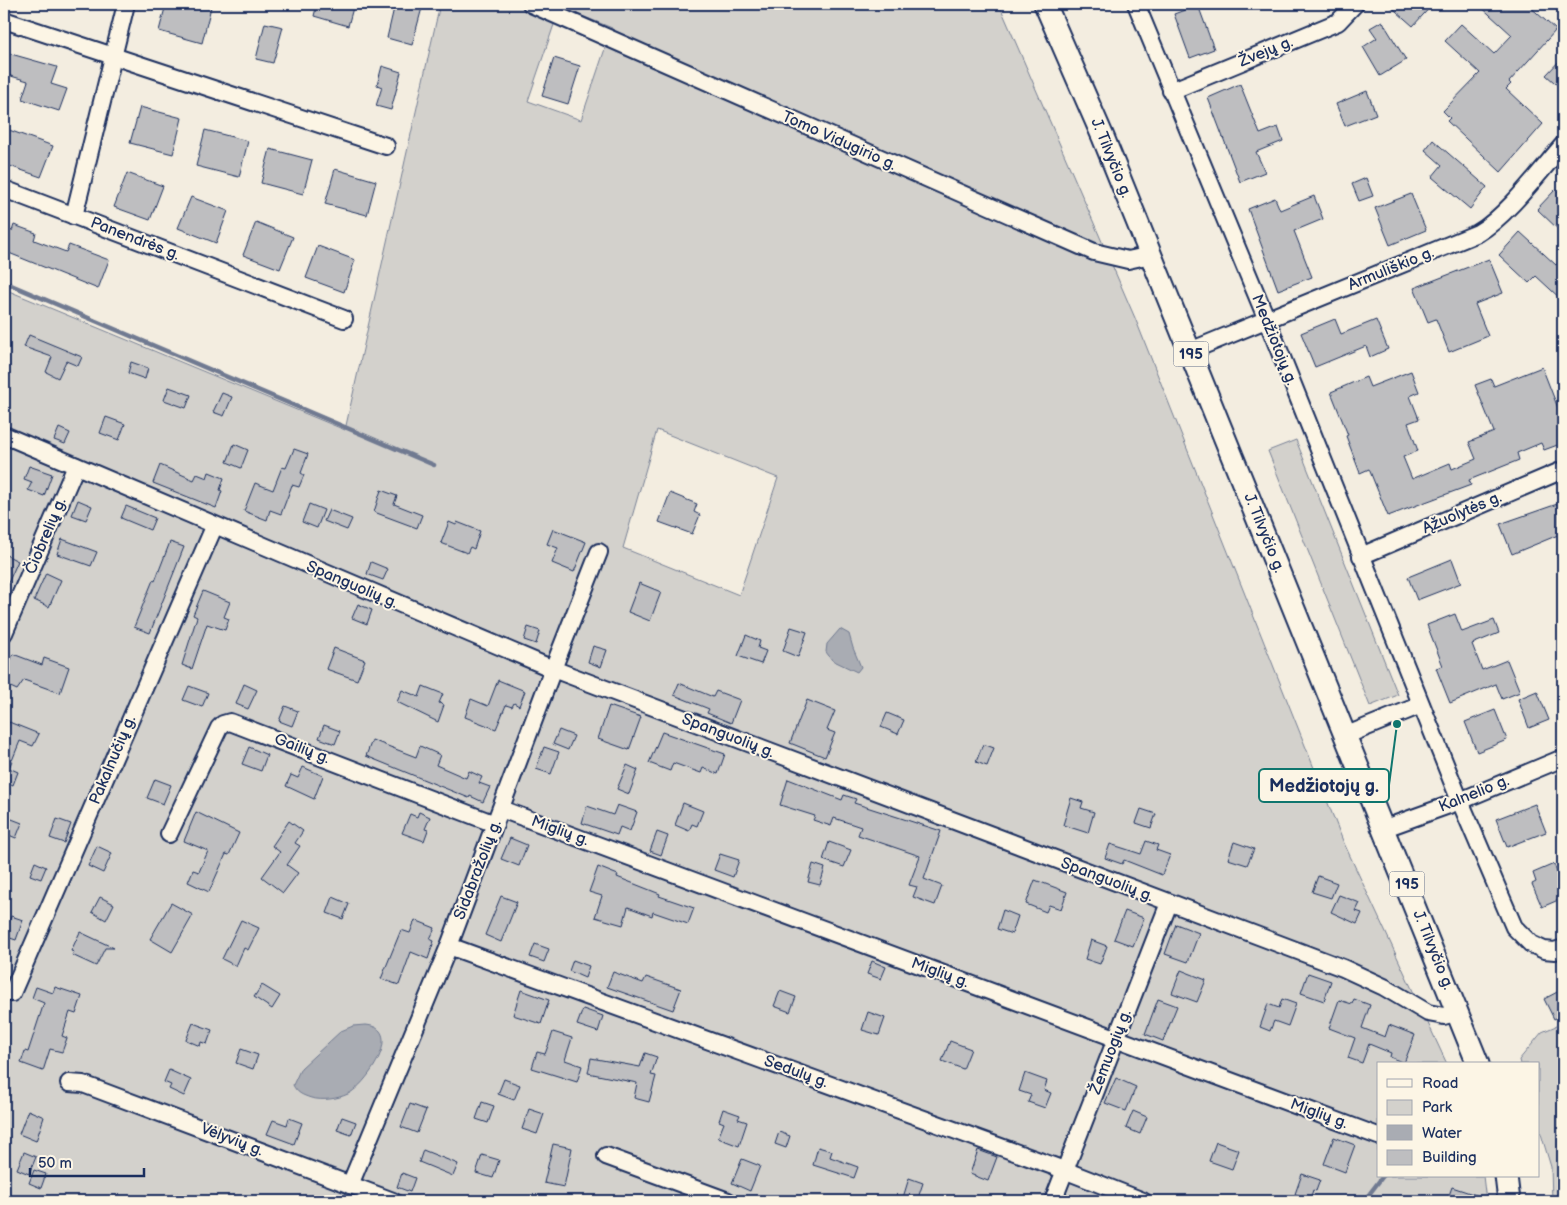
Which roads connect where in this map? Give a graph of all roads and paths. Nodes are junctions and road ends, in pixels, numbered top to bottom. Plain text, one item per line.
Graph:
1 (126, 4) edge
2 (531, 4) edge
3 (1045, 4) edge
4 (1136, 4) edge
5 (1355, 4) edge
6 (4, 20) edge
7 (112, 56) junction
8 (1171, 91) junction
9 (1563, 145) edge
10 (386, 146) dead end
11 (4, 189) edge
12 (74, 216) junction
13 (1151, 255) junction
14 (344, 319) dead end
15 (1267, 320) junction
16 (1190, 351) junction
17 (4, 435) edge
18 (76, 466) junction
19 (1563, 470) edge
20 (214, 527) junction
21 (600, 552) dead end
22 (1361, 556) junction
23 (4, 633) edge
24 (552, 669) junction
25 (1421, 705) junction
26 (1347, 735) junction
27 (1563, 758) edge
28 (1460, 801) junction
29 (498, 816) junction
30 (1385, 828) junction
31 (169, 834) dead end
32 (1169, 903) junction
33 (449, 946) junction
34 (1563, 948) edge
35 (12, 994) dead end
36 (1458, 1012) junction
37 (1116, 1038) junction
38 (1477, 1062) edge
39 (69, 1083) dead end
40 (1377, 1136) edge
41 (606, 1156) dead end
42 (1064, 1170) junction
43 (1506, 1178) edge
44 (350, 1185) junction
45 (393, 1201) edge
46 (728, 1201) edge
47 (1053, 1201) edge
48 (1143, 1201) edge
49 (1509, 1201) edge

1 - 7 street, Panendrės g.
2 - 13 street, Tomo Vidugirio g.
3 - 13 main road, J. Tilvyčio g. / 195
4 - 8 street, Medžiotojų g.
5 - 8 street, Žvejų g.
6 - 7 street
7 - 10 street
7 - 12 street, Panendrės g.
8 - 15 street, Medžiotojų g.
9 - 15 street, Armuliškio g.
11 - 12 street
12 - 14 street, Panendrės g.
13 - 16 main road, J. Tilvyčio g. / 195
15 - 16 street, Armuliškio g.
15 - 22 street, Medžiotojų g.
16 - 26 main road, J. Tilvyčio g. / 195
17 - 18 street, Spanguolių g.
18 - 20 street, Spanguolių g.
18 - 23 street, Čiobrelių g.
19 - 22 street, Ąžuolytės g.
20 - 24 street, Spanguolių g.
20 - 35 street, Pakalnučių g.
21 - 24 street, Sidabražolių g.
22 - 25 street, Medžiotojų g.
24 - 29 street, Sidabražolių g.
24 - 32 street, Spanguolių g.
25 - 26 street
25 - 28 street, Medžiotojų g.
26 - 30 main road, J. Tilvyčio g. / 195
27 - 28 street, Kalnelio g.
28 - 30 street, Kalnelio g.
28 - 34 street, Medžiotojų g.
29 - 31 street, Gailių g.
29 - 33 street, Sidabražolių g.
29 - 37 street, Miglių g.
30 - 36 main road, J. Tilvyčio g. / 195
32 - 36 street, Spanguolių g.
32 - 37 street, Žemuogių g.
33 - 42 street, Sedulų g.
33 - 44 street, Sidabražolių g.
36 - 38 main road, J. Tilvyčio g. / 195
37 - 40 street, Miglių g.
37 - 42 street, Žemuogių g.
39 - 44 street, Vėlyvių g.
41 - 46 street
42 - 47 street, Žemuogių g.
42 - 48 street, Sedulų g.
43 - 49 main road
44 - 45 street, Vėlyvių g.

